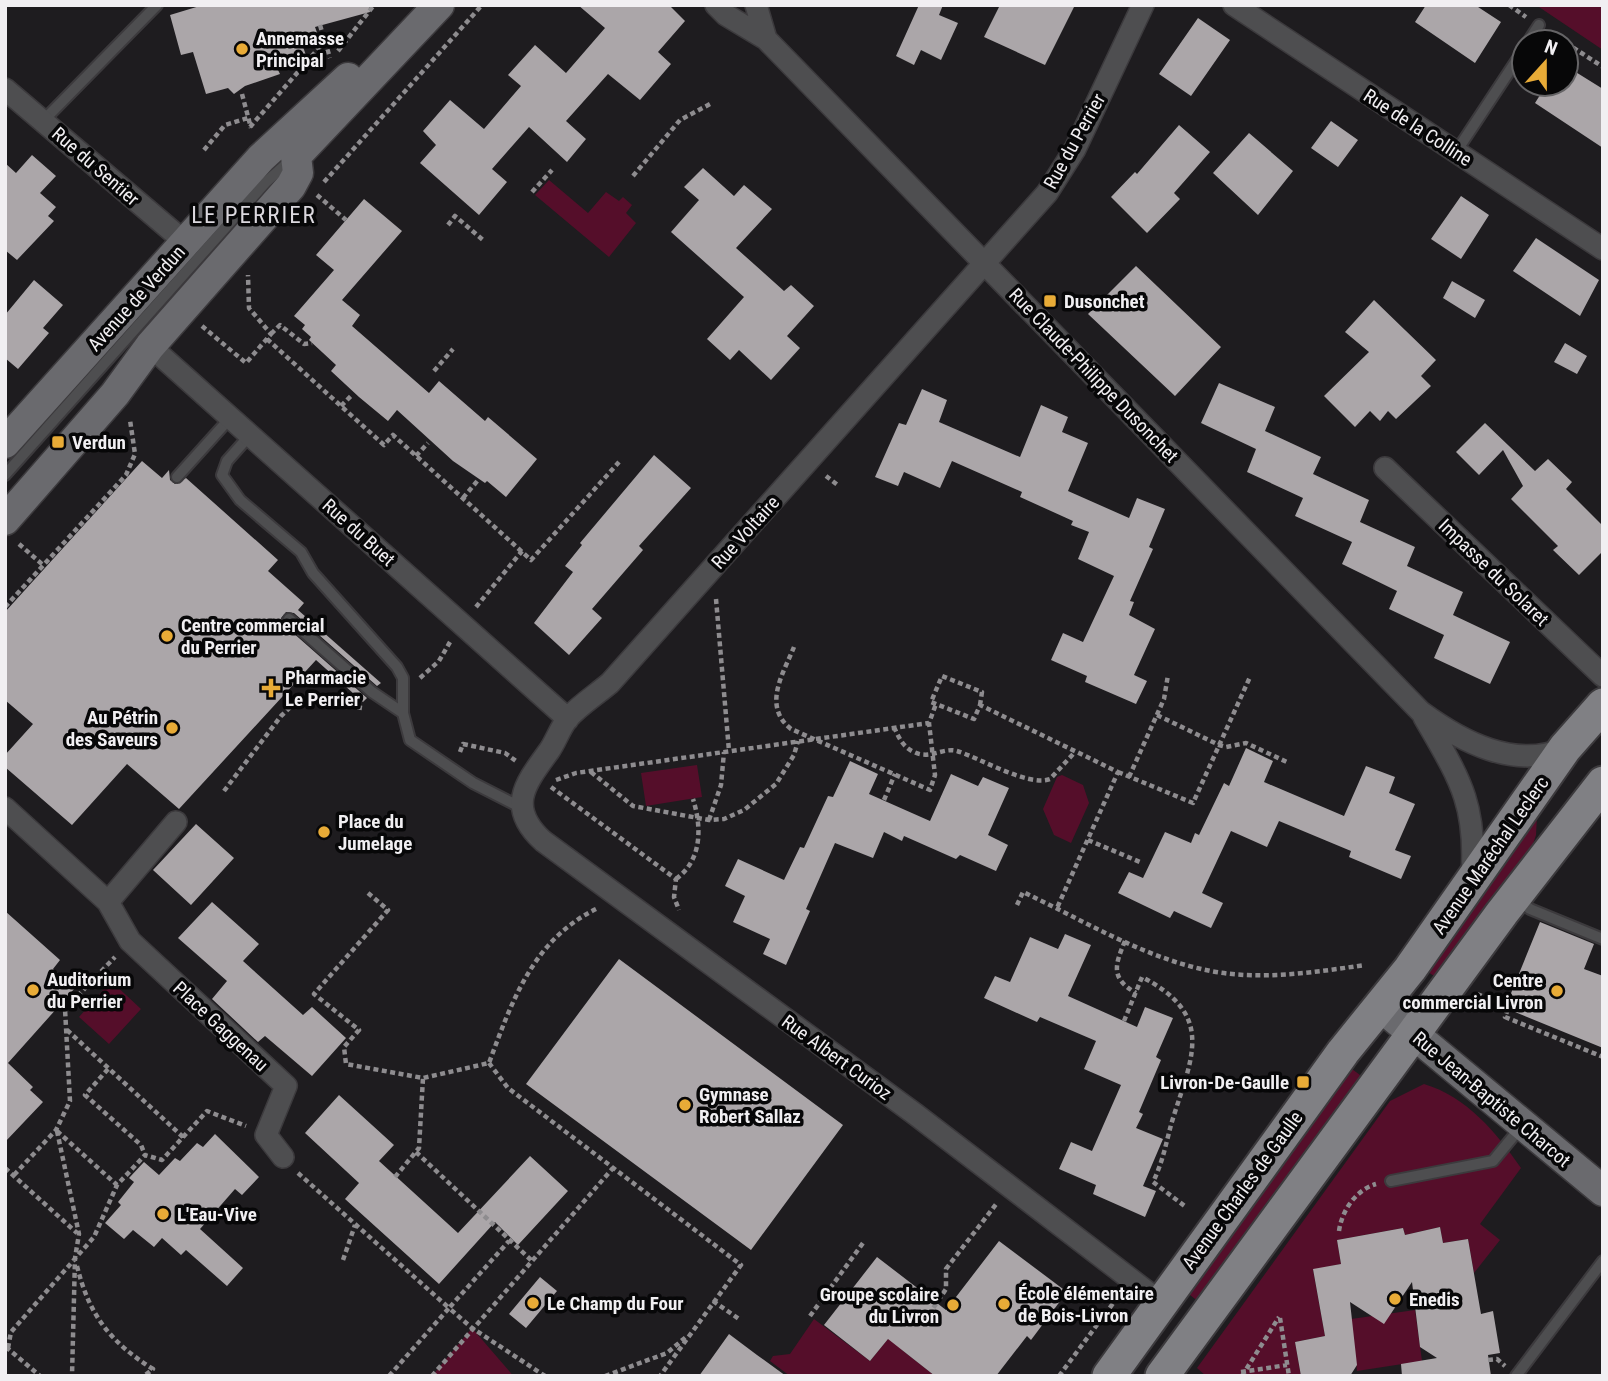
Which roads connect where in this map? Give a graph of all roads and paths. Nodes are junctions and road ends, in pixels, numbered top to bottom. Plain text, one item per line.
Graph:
1 (157, 5) edge
2 (414, 5) edge
3 (439, 5) edge
4 (716, 5) edge
5 (756, 5) edge
6 (1143, 5) edge
7 (1234, 5) edge
8 (320, 25) dead end
9 (1539, 25) dead end
10 (1537, 28) edge
11 (766, 39) junction
12 (325, 41) junction
13 (1580, 52) edge
14 (331, 61) dead end
15 (1603, 67) edge
16 (1510, 69) edge
17 (5, 89) edge
18 (242, 94) dead end
19 (712, 103) dead end
20 (248, 118) junction
21 (43, 121) junction
22 (250, 127) junction
23 (252, 135) dead end
24 (204, 150) dead end
25 (1456, 152) junction
26 (296, 156) junction
27 (552, 170) dead end
28 (633, 176) dead end
29 (532, 192) dead end
30 (315, 193) dead end
31 (346, 220) dead end
32 (449, 225) dead end
33 (483, 240) dead end
34 (186, 243) junction
35 (1603, 249) edge
36 (985, 264) junction
37 (248, 271) dead end
38 (200, 324) dead end
39 (269, 337) junction
40 (312, 343) dead end
41 (150, 346) junction
42 (453, 349) dead end
43 (434, 371) dead end
44 (353, 394) dead end
45 (341, 406) junction
46 (129, 417) dead end
47 (231, 417) junction
48 (250, 435) junction
49 (5, 443) edge
50 (428, 443) dead end
51 (416, 456) junction
52 (619, 462) dead end
53 (1384, 468) dead end
54 (5, 475) edge
55 (177, 477) dead end
56 (479, 479) dead end
57 (463, 498) junction
58 (8, 528) edge
59 (43, 565) junction
60 (715, 587) dead end
61 (5, 607) edge
62 (289, 619) dead end
63 (794, 646) dead end
64 (1168, 675) dead end
65 (1603, 676) edge
66 (1250, 677) dead end
67 (936, 704) junction
68 (980, 705) junction
69 (1603, 705) edge
70 (1422, 712) junction
71 (403, 713) junction
72 (1157, 715) junction
73 (568, 719) junction
74 (929, 723) junction
75 (894, 727) junction
76 (814, 739) junction
77 (798, 741) junction
78 (1219, 745) junction
79 (1565, 748) junction
80 (1075, 751) junction
81 (726, 752) junction
82 (1496, 752) junction
83 (933, 756) junction
84 (1287, 762) dead end
85 (453, 769) junction
86 (590, 771) junction
87 (532, 772) junction
88 (1118, 772) junction
89 (895, 774) junction
90 (1129, 777) junction
91 (1603, 780) edge
92 (1541, 782) junction
93 (693, 799) dead end
94 (884, 800) dead end
95 (5, 808) edge
96 (522, 808) junction
97 (699, 818) junction
98 (709, 820) junction
99 (176, 822) dead end
100 (1088, 840) junction
101 (1548, 853) junction
102 (1140, 862) dead end
103 (676, 879) junction
104 (1471, 884) junction
105 (368, 893) dead end
106 (1515, 897) junction
107 (623, 900) junction
108 (108, 902) junction
109 (1017, 905) dead end
110 (1057, 908) junction
111 (682, 916) dead end
112 (1603, 939) edge
113 (130, 941) junction
114 (1125, 941) junction
115 (1365, 965) dead end
116 (1136, 993) junction
117 (1482, 996) dead end
118 (1381, 1007) junction
119 (1124, 1021) dead end
120 (66, 1030) junction
121 (1415, 1034) junction
122 (1603, 1057) edge
123 (489, 1063) junction
124 (108, 1069) junction
125 (423, 1079) junction
126 (1523, 1125) junction
127 (56, 1130) junction
128 (266, 1135) junction
129 (183, 1137) junction
130 (416, 1152) junction
131 (145, 1155) junction
132 (283, 1157) joint
133 (5, 1168) edge
134 (613, 1168) junction
135 (14, 1175) junction
136 (395, 1177) dead end
137 (1391, 1181) joint
138 (117, 1185) junction
139 (1011, 1186) junction
140 (1603, 1191) edge
141 (1186, 1207) dead end
142 (355, 1224) junction
143 (1339, 1231) dead end
144 (79, 1234) junction
145 (509, 1241) junction
146 (863, 1243) dead end
147 (75, 1258) junction
148 (343, 1260) dead end
149 (531, 1260) junction
150 (1603, 1261) edge
151 (1134, 1282) junction
152 (1162, 1299) junction
153 (713, 1301) junction
154 (449, 1308) junction
155 (810, 1316) dead end
156 (739, 1319) dead end
157 (924, 1322) dead end
158 (472, 1328) junction
159 (694, 1329) junction
160 (1191, 1335) junction
161 (6, 1347) edge
162 (1287, 1365) junction
163 (1242, 1374) edge
164 (40, 1376) edge
165 (72, 1376) edge
166 (145, 1376) edge
167 (389, 1376) edge
168 (432, 1376) edge
169 (545, 1376) edge
170 (605, 1376) edge
171 (660, 1376) edge
172 (1059, 1376) edge
173 (1109, 1376) edge
174 (1162, 1376) edge
175 (1289, 1376) edge
176 (1516, 1376) edge

1 - 21 lane
2 - 34 street, Avenue de Verdun
3 - 26 street, Avenue de Verdun
4 - 11 street, Rue Claude-Philippe Dusonchet
5 - 11 street, Rue Claude-Philippe Dusonchet
6 - 36 street, Rue du Perrier
7 - 25 street, Rue de la Colline
8 - 12 path
9 - 10 lane
11 - 36 street, Rue Claude-Philippe Dusonchet
12 - 14 path
12 - 22 path
13 - 15 path
16 - 25 lane
17 - 21 street, Rue du Sentier
18 - 20 path
19 - 28 path
20 - 22 path
20 - 24 path
21 - 34 street, Rue du Sentier
22 - 23 path
25 - 35 street, Rue de la Colline
26 - 41 street
26 - 54 lane, Avenue de Verdun
27 - 29 path
30 - 31 path
32 - 33 path
34 - 49 street, Avenue de Verdun
36 - 70 street, Rue Claude-Philippe Dusonchet
36 - 73 street, Rue Voltaire
37 - 39 path
38 - 39 path
39 - 40 path
39 - 45 path
41 - 47 street, Rue du Buet
41 - 58 street
42 - 43 path
44 - 45 path
45 - 51 path
46 - 59 path
47 - 48 street, Rue du Buet
47 - 55 lane
48 - 71 lane
48 - 73 street, Rue du Buet
50 - 51 path
51 - 57 path
52 - 57 path
53 - 65 street, Impasse du Solaret
56 - 57 path
58 - 59 path
59 - 61 path
60 - 81 path
62 - 71 lane
63 - 76 path
64 - 72 path
66 - 78 path
67 - 68 path
67 - 68 path
67 - 74 path
68 - 80 path
69 - 79 main road, Avenue Maréchal Leclerc
70 - 82 street, Rue Claude-Philippe Dusonchet
70 - 104 street, Rue Claude-Philippe Dusonchet
71 - 85 lane
72 - 78 path
72 - 90 path
73 - 87 street, Rue Voltaire
74 - 75 path
74 - 83 path
75 - 76 path
75 - 83 path
76 - 77 path
76 - 89 path
77 - 81 path
77 - 98 path
78 - 84 path
78 - 90 path
79 - 82 street, Rue Claude-Philippe Dusonchet
79 - 91 main road
79 - 92 main road, Avenue Maréchal Leclerc
80 - 83 path
80 - 88 path
81 - 86 path
81 - 98 path
82 - 92 street, Rue Claude-Philippe Dusonchet
83 - 89 path
85 - 87 path
85 - 96 lane
86 - 97 path
86 - 103 path
87 - 96 street, Rue Voltaire
88 - 90 path
88 - 100 path
89 - 94 path
91 - 101 main road
92 - 101 main road
92 - 104 main road, Avenue Maréchal Leclerc
93 - 97 path
95 - 108 street, Place Gaggenau
96 - 107 street, Rue Albert Curioz
97 - 98 path
97 - 103 path
99 - 108 street
100 - 102 path
100 - 110 path
101 - 106 main road
103 - 111 path
104 - 118 main road, Avenue Maréchal Leclerc
105 - 125 path
106 - 112 lane
106 - 121 main road
107 - 123 path
107 - 139 street, Rue Albert Curioz
108 - 113 street, Place Gaggenau
109 - 110 path
110 - 114 path
113 - 120 path
113 - 128 street, Place Gaggenau
114 - 115 path
114 - 116 path
116 - 119 path
116 - 141 path
117 - 122 path
118 - 121 street, Rue Jean-Baptiste Charcot
118 - 152 main road, Avenue Charles de Gaulle
120 - 124 path
120 - 127 path
121 - 126 street, Rue Jean-Baptiste Charcot
121 - 160 main road
123 - 125 path
123 - 134 path
124 - 129 path
124 - 131 path
125 - 130 path
126 - 137 lane
126 - 140 street, Rue Jean-Baptiste Charcot
127 - 135 path
127 - 138 path
127 - 144 path
128 - 129 path
128 - 132 street
129 - 131 path
130 - 136 path
130 - 145 path
131 - 138 path
132 - 142 path
133 - 135 path
134 - 149 path
134 - 153 path
135 - 144 path
137 - 143 path
138 - 147 path
139 - 151 street, Rue Albert Curioz
139 - 157 path
142 - 148 path
142 - 154 path
144 - 147 path
145 - 149 path
145 - 154 path
146 - 155 path
147 - 161 path
147 - 165 path
147 - 166 path
149 - 158 path
150 - 176 lane
151 - 152 street, Rue Albert Curioz
151 - 172 path
152 - 160 main road
152 - 173 main road, Avenue Charles de Gaulle
153 - 156 path
153 - 159 path
154 - 158 path
154 - 167 path
158 - 168 path
158 - 169 path
159 - 170 path
159 - 171 path
160 - 174 main road
161 - 164 path
162 - 163 path
162 - 163 path
162 - 175 path

